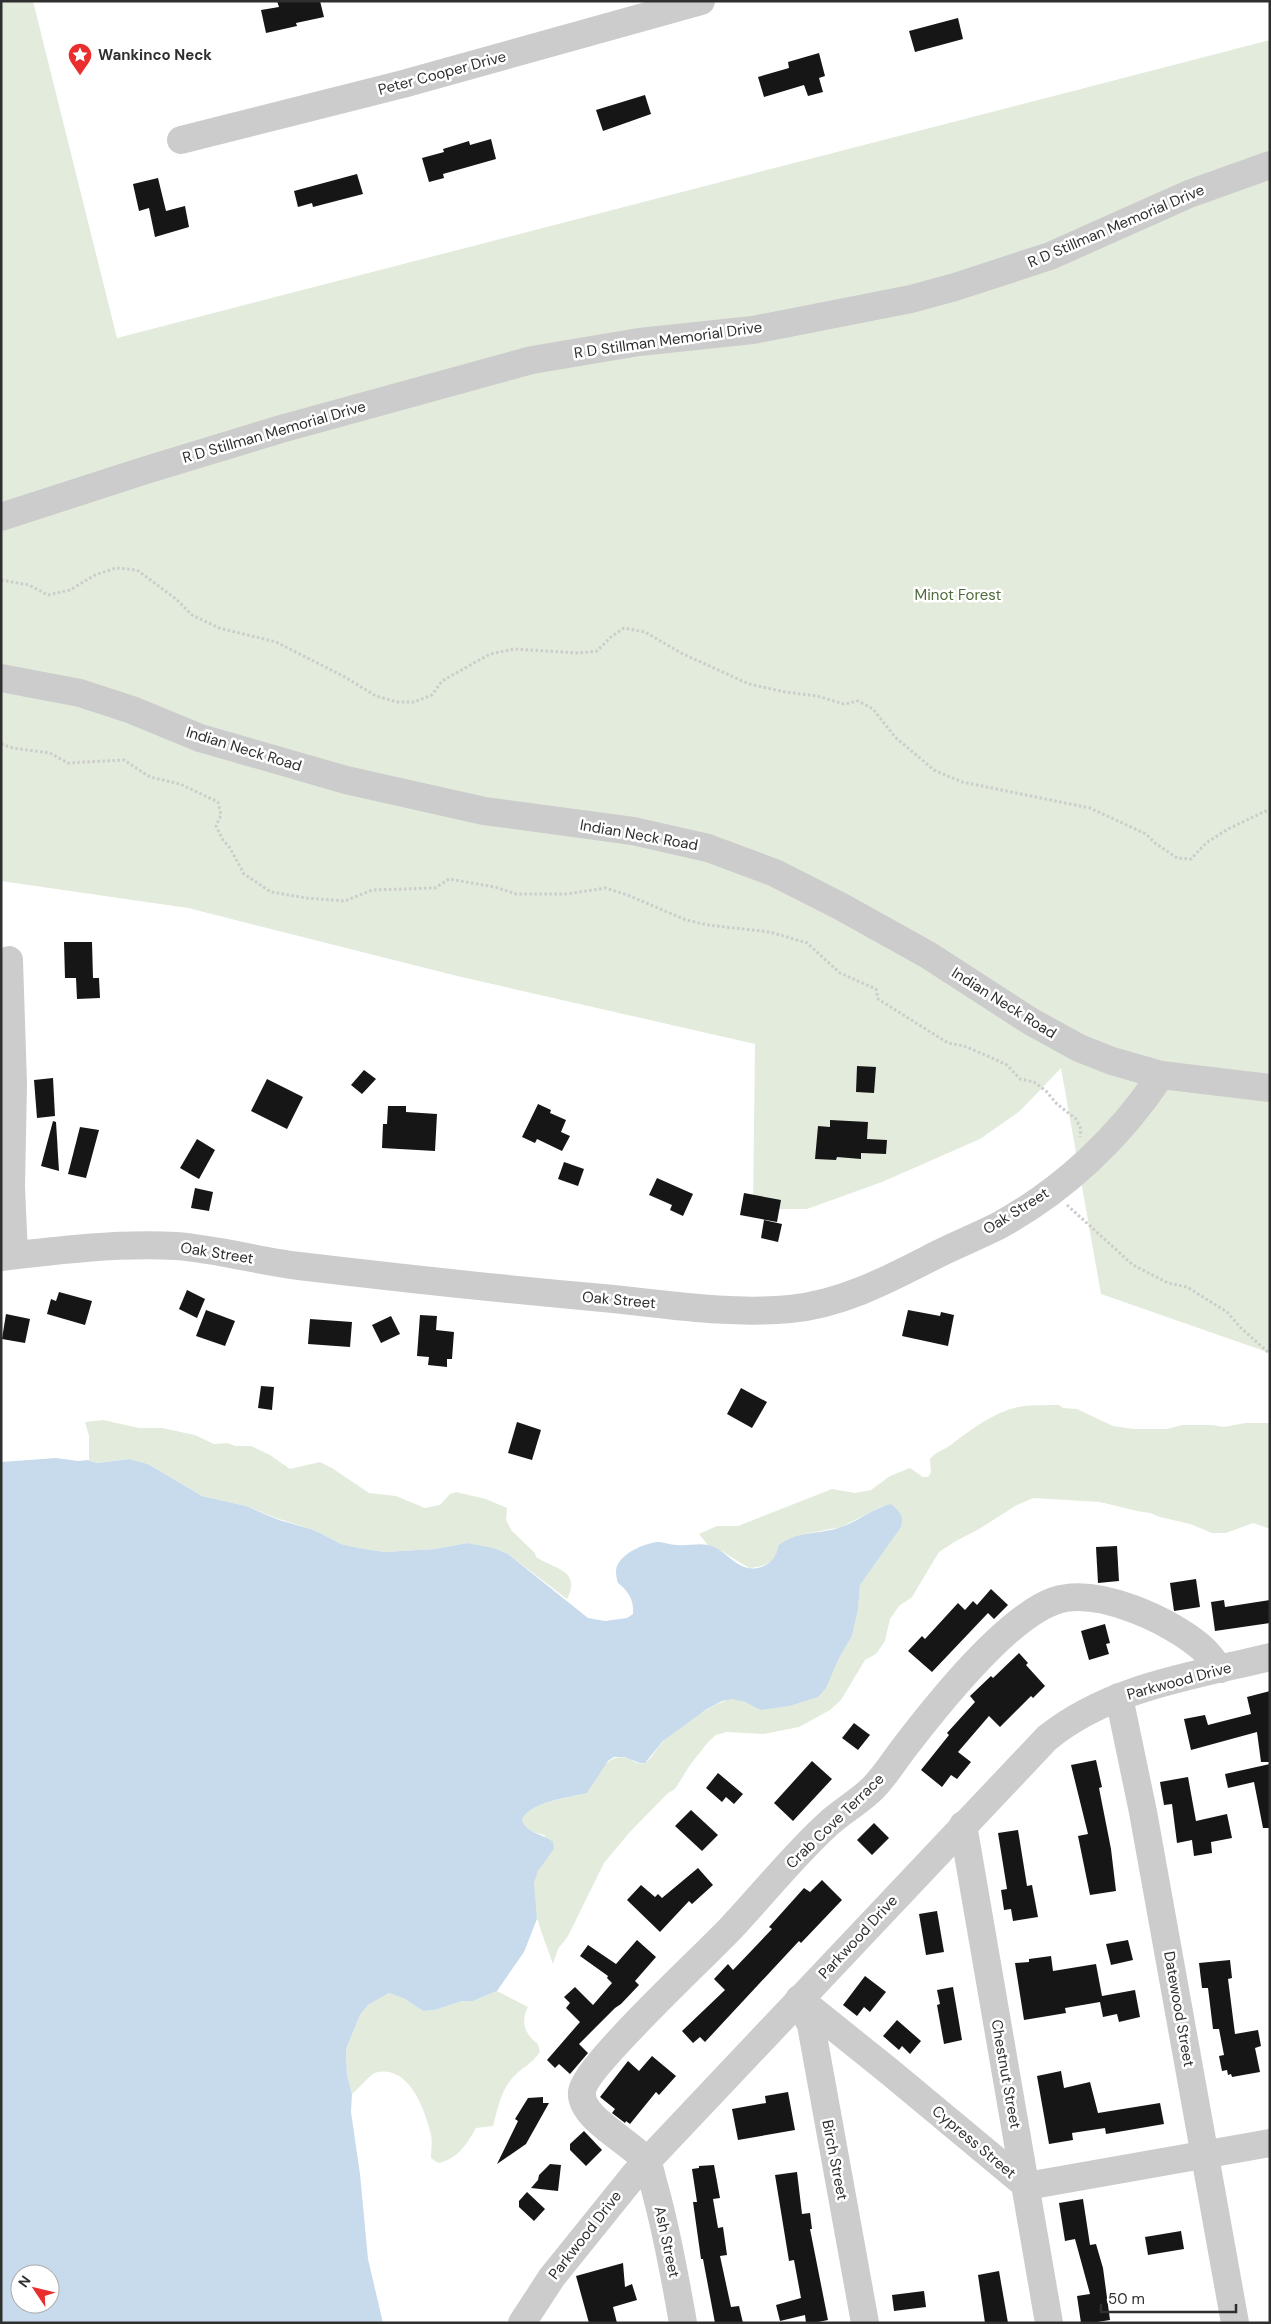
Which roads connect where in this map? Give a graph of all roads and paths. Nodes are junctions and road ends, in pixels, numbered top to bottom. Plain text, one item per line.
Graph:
1 (701, 1) edge
2 (181, 140) dead end
3 (1270, 165) edge
4 (1, 517) edge
5 (1, 580) edge
6 (1, 678) edge
7 (1, 744) edge
8 (1270, 809) edge
9 (9, 960) dead end
10 (1161, 1074) junction
11 (1270, 1088) edge
12 (1079, 1144) dead end
13 (1055, 1187) junction
14 (8, 1256) edge
15 (1270, 1354) edge
16 (1270, 1657) edge
17 (1220, 1669) junction
18 (1119, 1697) junction
19 (963, 1825) junction
20 (798, 2000) junction
21 (1270, 2143) edge
22 (1205, 2154) junction
23 (647, 2162) junction
24 (1027, 2186) junction
25 (522, 2323) edge
26 (683, 2323) edge
27 (866, 2323) edge
28 (1049, 2323) edge
29 (1235, 2323) edge

1 - 2 street, Peter Cooper Drive
3 - 4 street, R D Stillman Memorial Drive
5 - 8 path
6 - 10 street, Indian Neck Road
7 - 12 path
9 - 14 street
10 - 11 street, Indian Neck Road
10 - 13 street, Oak Street
13 - 14 street, Oak Street
13 - 15 path
16 - 17 street, Parkwood Drive
17 - 18 street, Parkwood Drive
17 - 23 street, Crab Cove Terrace
18 - 19 street, Parkwood Drive
18 - 22 street, Datewood Street
19 - 20 street, Parkwood Drive
19 - 24 street, Chestnut Street
20 - 23 street, Parkwood Drive
20 - 24 street, Cypress Street
20 - 27 street, Birch Street
21 - 22 street, Cypress Street
22 - 24 street, Cypress Street
22 - 29 street, Datewood Street
23 - 25 street, Parkwood Drive
23 - 26 street, Ash Street
24 - 28 street, Chestnut Street

